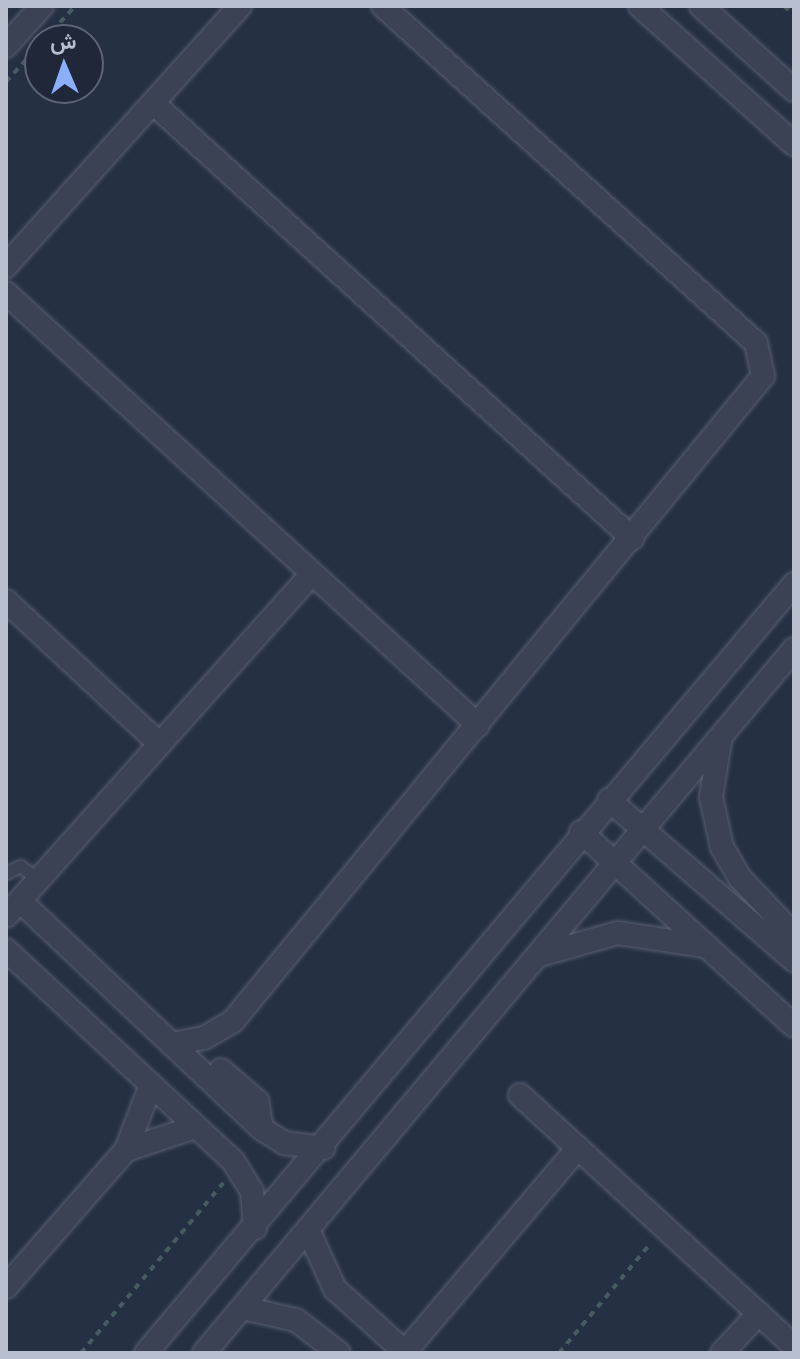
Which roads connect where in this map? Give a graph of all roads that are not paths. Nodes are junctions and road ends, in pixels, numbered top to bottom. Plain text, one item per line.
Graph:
1 (42, 6) edge
2 (240, 6) edge
3 (383, 6) edge
4 (640, 6) edge
5 (701, 6) edge
6 (6, 46) edge
7 (794, 90) edge
8 (154, 104) junction
9 (794, 144) edge
10 (6, 266) edge
11 (6, 293) edge
12 (632, 538) junction
13 (312, 574) junction
14 (794, 584) edge
15 (6, 601) edge
16 (794, 649) edge
17 (478, 725) junction
18 (721, 735) junction
19 (160, 744) junction
20 (609, 800) junction
21 (643, 829) junction
22 (581, 832) junction
23 (615, 863) junction
24 (6, 873) edge
25 (38, 879) junction
26 (13, 908) edge
27 (794, 935) edge
28 (706, 946) junction
29 (6, 950) edge
30 (539, 955) junction
31 (794, 960) edge
32 (233, 1021) junction
33 (794, 1026) edge
34 (172, 1044) junction
35 (221, 1080) junction
36 (151, 1085) junction
37 (520, 1095) dead end
38 (195, 1127) junction
39 (324, 1148) junction
40 (578, 1148) junction
41 (126, 1150) junction
42 (255, 1228) junction
43 (309, 1232) junction
44 (6, 1287) edge
45 (243, 1308) junction
46 (759, 1313) junction
47 (794, 1346) edge
48 (405, 1352) edge
49 (146, 1353) edge
50 (204, 1353) edge
51 (339, 1353) edge
52 (722, 1353) edge

1 - 6 street
2 - 8 street
3 - 12 street
4 - 9 street
5 - 7 street
8 - 10 street
8 - 12 street
11 - 13 street
12 - 17 street
13 - 17 street
13 - 19 street
14 - 20 street
15 - 19 street
16 - 18 street
17 - 32 street
18 - 21 street
18 - 27 street
19 - 25 street
20 - 21 street
20 - 22 street
21 - 23 street
21 - 31 street
22 - 23 street
22 - 39 street
23 - 28 street
23 - 30 street
24 - 25 lane
25 - 26 street
26 - 34 street
28 - 30 street
28 - 33 street
29 - 36 street
30 - 43 street
32 - 34 street
32 - 35 street
34 - 35 street
35 - 39 street
36 - 38 street
36 - 41 street
37 - 40 street
38 - 41 street
38 - 42 street
39 - 42 street
40 - 46 street
40 - 48 street
41 - 44 street
42 - 49 street
43 - 45 street
43 - 48 street
45 - 50 street
45 - 51 street
46 - 47 street
46 - 52 street

